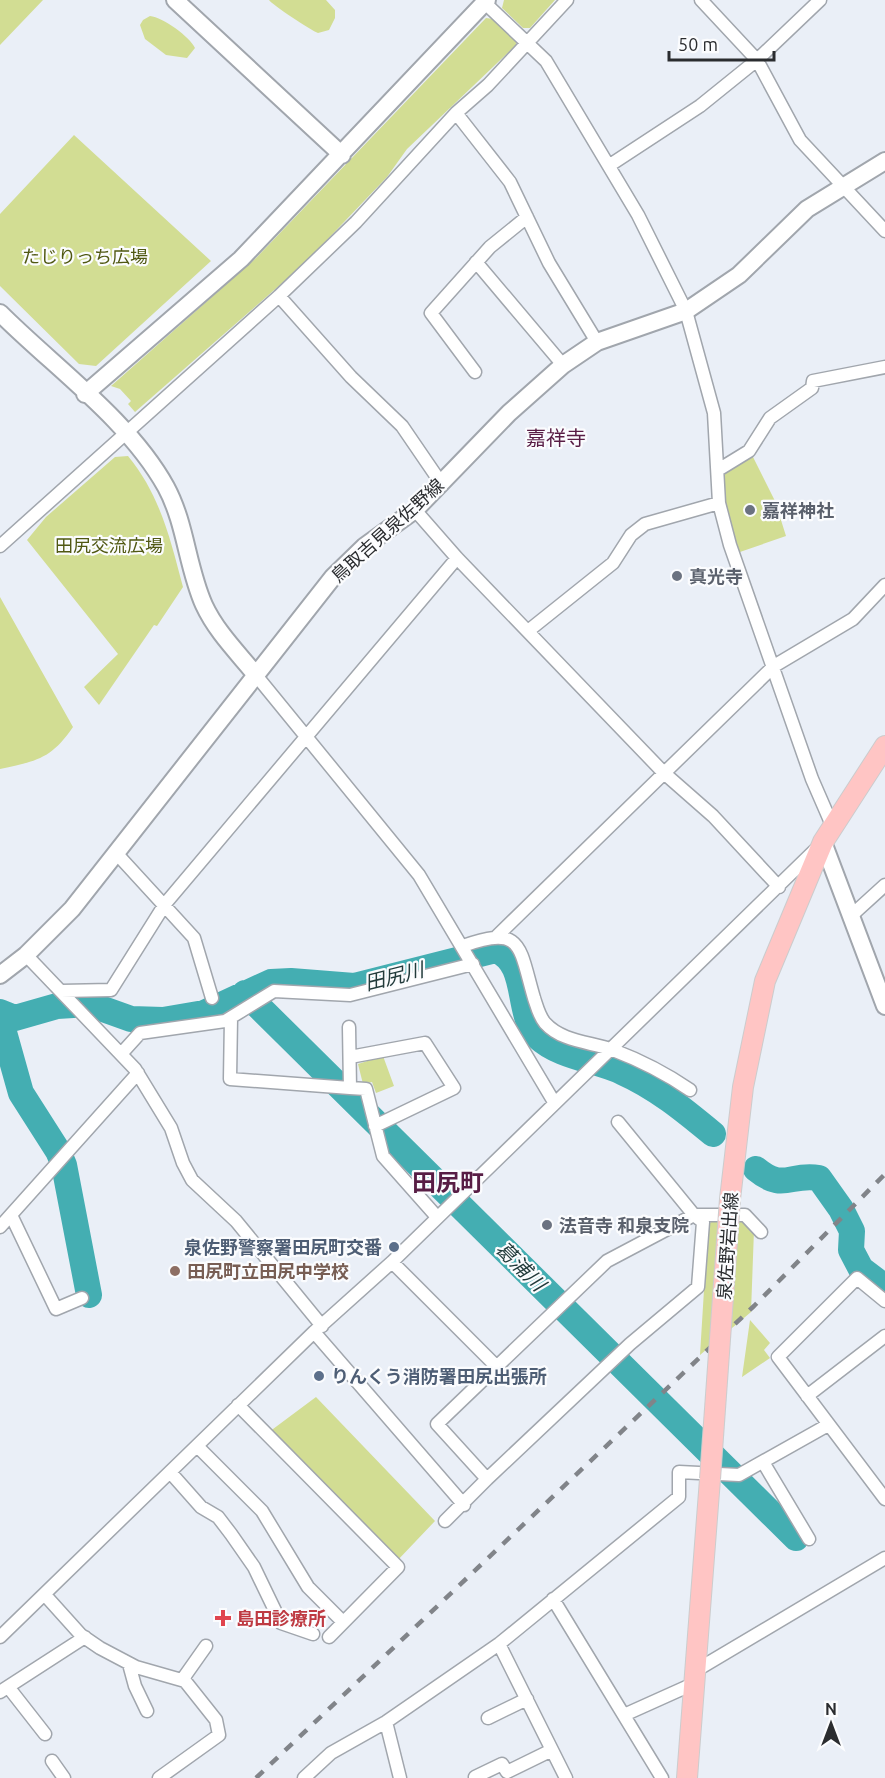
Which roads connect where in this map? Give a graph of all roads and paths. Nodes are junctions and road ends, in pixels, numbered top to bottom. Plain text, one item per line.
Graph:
1 (175, 0) edge
2 (567, 0) edge
3 (701, 0) edge
4 (820, 0) edge
5 (486, 1) edge
6 (530, 42) junction
7 (757, 60) junction
8 (456, 113) junction
9 (342, 155) junction
10 (885, 161) edge
11 (610, 165) junction
12 (844, 184) junction
13 (527, 218) junction
14 (885, 231) edge
15 (476, 262) junction
16 (279, 296) junction
17 (686, 311) junction
18 (0, 312) edge
19 (597, 342) junction
20 (563, 365) junction
21 (885, 367) edge
22 (475, 372) dead end
23 (85, 394) junction
24 (126, 432) junction
25 (718, 470) junction
26 (441, 483) junction
27 (719, 503) junction
28 (415, 510) junction
29 (0, 546) edge
30 (458, 558) junction
31 (885, 585) edge
32 (528, 631) junction
33 (774, 666) junction
34 (255, 674) junction
35 (308, 737) junction
36 (885, 746) edge
37 (664, 773) junction
38 (828, 833) junction
39 (117, 854) junction
40 (885, 885) edge
41 (779, 887) junction
42 (165, 904) junction
43 (852, 915) junction
44 (497, 936) junction
45 (463, 946) junction
46 (26, 955) junction
47 (473, 964) junction
48 (0, 975) edge
49 (61, 991) junction
50 (212, 998) dead end
51 (885, 1006) edge
52 (231, 1018) junction
53 (349, 1027) dead end
54 (611, 1049) junction
55 (121, 1054) junction
56 (350, 1057) junction
57 (138, 1073) junction
58 (350, 1088) junction
59 (690, 1090) dead end
60 (554, 1102) junction
61 (618, 1122) dead end
62 (375, 1126) junction
63 (11, 1215) junction
64 (694, 1215) junction
65 (436, 1217) junction
66 (0, 1227) edge
67 (761, 1232) dead end
68 (392, 1262) junction
69 (82, 1298) dead end
70 (885, 1301) edge
71 (318, 1329) junction
72 (885, 1336) edge
73 (497, 1367) junction
74 (807, 1396) junction
75 (238, 1405) junction
76 (828, 1425) junction
77 (197, 1446) junction
78 (763, 1462) junction
79 (170, 1472) junction
80 (487, 1479) junction
81 (885, 1499) edge
82 (464, 1505) junction
83 (446, 1521) dead end
84 (809, 1539) dead end
85 (885, 1558) edge
86 (45, 1595) junction
87 (553, 1599) junction
88 (343, 1622) junction
89 (314, 1634) dead end
90 (0, 1637) edge
91 (85, 1637) junction
92 (328, 1637) dead end
93 (499, 1644) junction
94 (206, 1646) dead end
95 (129, 1664) junction
96 (694, 1678) junction
97 (182, 1680) junction
98 (4, 1690) edge
99 (527, 1699) junction
100 (147, 1711) dead end
101 (624, 1714) junction
102 (488, 1718) dead end
103 (387, 1722) junction
104 (45, 1734) dead end
105 (552, 1749) junction
106 (52, 1761) dead end
107 (475, 1777) edge
108 (64, 1778) edge
109 (159, 1778) edge
110 (304, 1778) edge
111 (400, 1778) edge
112 (567, 1778) edge
113 (662, 1778) edge
114 (687, 1778) edge

1 - 9 street
2 - 6 street
3 - 7 street
4 - 7 street
5 - 6 street
5 - 9 street
6 - 8 street
6 - 11 street
7 - 11 street
7 - 12 street
8 - 13 street
8 - 16 street
9 - 23 street
10 - 12 street, 鳥取吉見泉佐野線
11 - 17 street
12 - 14 street
12 - 17 street, 鳥取吉見泉佐野線
13 - 15 street
13 - 19 street
15 - 20 street
15 - 22 street
16 - 24 street
16 - 26 street
17 - 19 street, 鳥取吉見泉佐野線
17 - 25 street
18 - 23 street
19 - 20 street, 鳥取吉見泉佐野線
20 - 26 street, 鳥取吉見泉佐野線
21 - 25 street
23 - 24 street
24 - 29 street
24 - 34 street
25 - 27 street
26 - 28 street, 鳥取吉見泉佐野線
27 - 32 street
27 - 33 street
28 - 30 street
28 - 34 street, 鳥取吉見泉佐野線
30 - 32 street
30 - 35 street
31 - 33 street
32 - 37 street
33 - 37 street
33 - 38 street
34 - 35 street
34 - 39 street, 鳥取吉見泉佐野線
35 - 42 street
35 - 45 street
36 - 38 main road, 泉佐野岩出線
37 - 41 street
37 - 44 street
38 - 41 street
38 - 43 street
38 - 96 main road, 泉佐野岩出線, bridge
39 - 42 street
39 - 46 street, 鳥取吉見泉佐野線
40 - 43 street
41 - 54 street
42 - 49 street
42 - 50 street
43 - 51 street
44 - 45 street
44 - 54 street
45 - 47 street
46 - 48 street, 鳥取吉見泉佐野線
46 - 49 street
47 - 52 street
47 - 60 street
49 - 55 street
52 - 55 street
52 - 58 street
53 - 56 street
54 - 59 street
54 - 60 street
55 - 57 street
56 - 58 street
56 - 62 street
57 - 63 street
57 - 71 street
58 - 62 street
60 - 65 street
61 - 64 street
62 - 65 street
63 - 66 street
63 - 69 street
64 - 67 street
64 - 73 street
64 - 80 street
65 - 68 street
68 - 71 street
68 - 73 street
70 - 74 street
71 - 75 street
71 - 82 street
72 - 74 street
73 - 80 street
74 - 76 street
75 - 77 street
75 - 88 street
76 - 78 street
76 - 81 street
77 - 79 street
77 - 88 street
78 - 84 street
78 - 87 street
79 - 86 street
79 - 89 street
80 - 82 street
82 - 83 street
85 - 96 street
86 - 90 street
86 - 91 street
87 - 93 street
87 - 101 street
88 - 92 street
91 - 95 street
91 - 98 street
93 - 99 street
93 - 103 street
94 - 97 street
95 - 97 street
95 - 100 street
96 - 101 street
96 - 114 main road, 泉佐野岩出線
97 - 109 street
98 - 104 street
99 - 102 street
99 - 105 street
101 - 113 street
103 - 110 street
103 - 111 street
105 - 107 street
105 - 112 street
106 - 108 street

